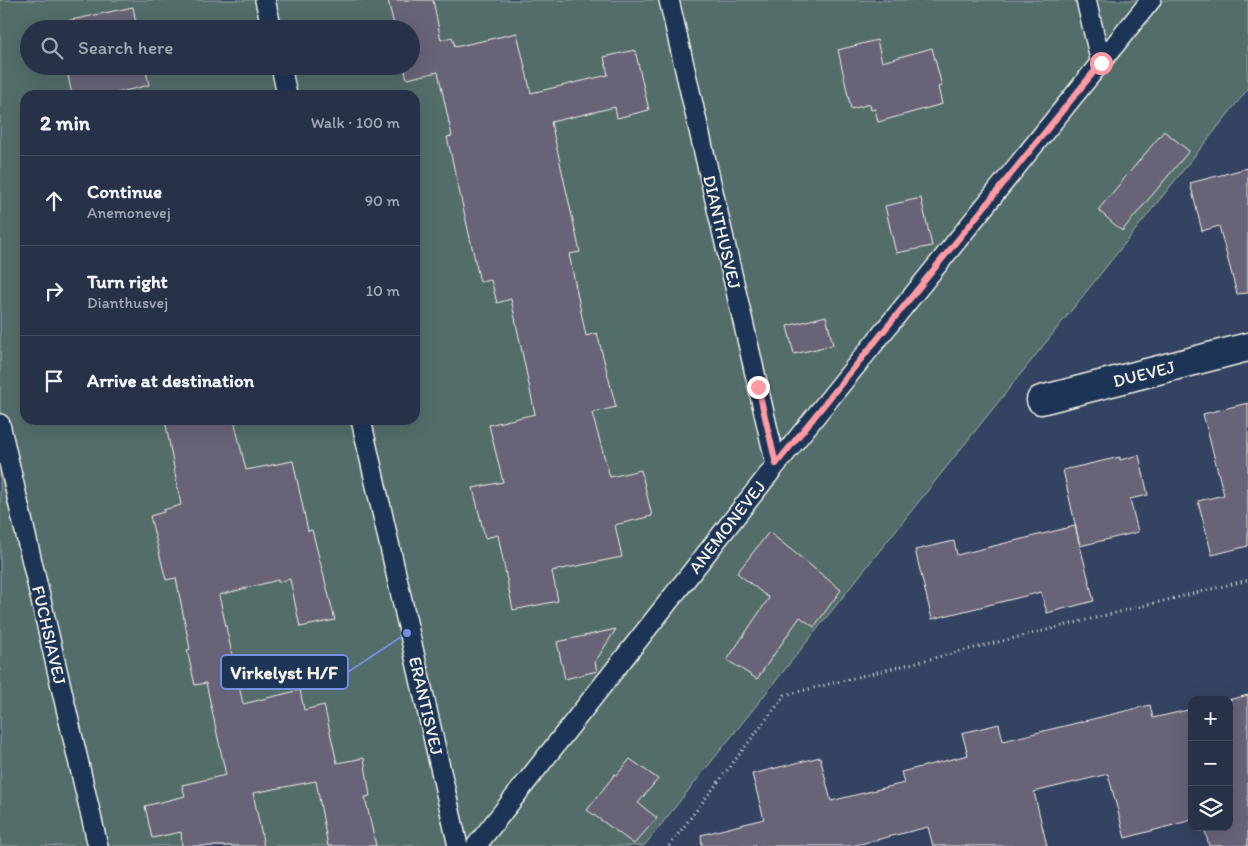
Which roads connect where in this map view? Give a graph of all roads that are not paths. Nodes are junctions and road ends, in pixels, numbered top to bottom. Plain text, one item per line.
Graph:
1 (265, 0) edge
2 (669, 0) edge
3 (1086, 0) edge
4 (1151, 0) edge
5 (270, 20) edge
6 (1101, 63) junction
7 (282, 75) edge
8 (286, 90) edge
9 (1248, 347) edge
10 (1041, 400) dead end
11 (0, 424) edge
12 (362, 425) edge
13 (776, 464) junction
14 (98, 846) edge
15 (458, 846) edge
16 (476, 846) edge

1 - 5 lane
2 - 13 lane, DIANTHUSVEJ
3 - 6 lane
4 - 6 lane, ANEMONEVEJ
6 - 13 lane, ANEMONEVEJ
7 - 8 lane
9 - 10 street, DUEVEJ
11 - 14 lane, FUCHSIAVEJ
12 - 15 lane, ERANTISVEJ
13 - 16 lane, ANEMONEVEJ

